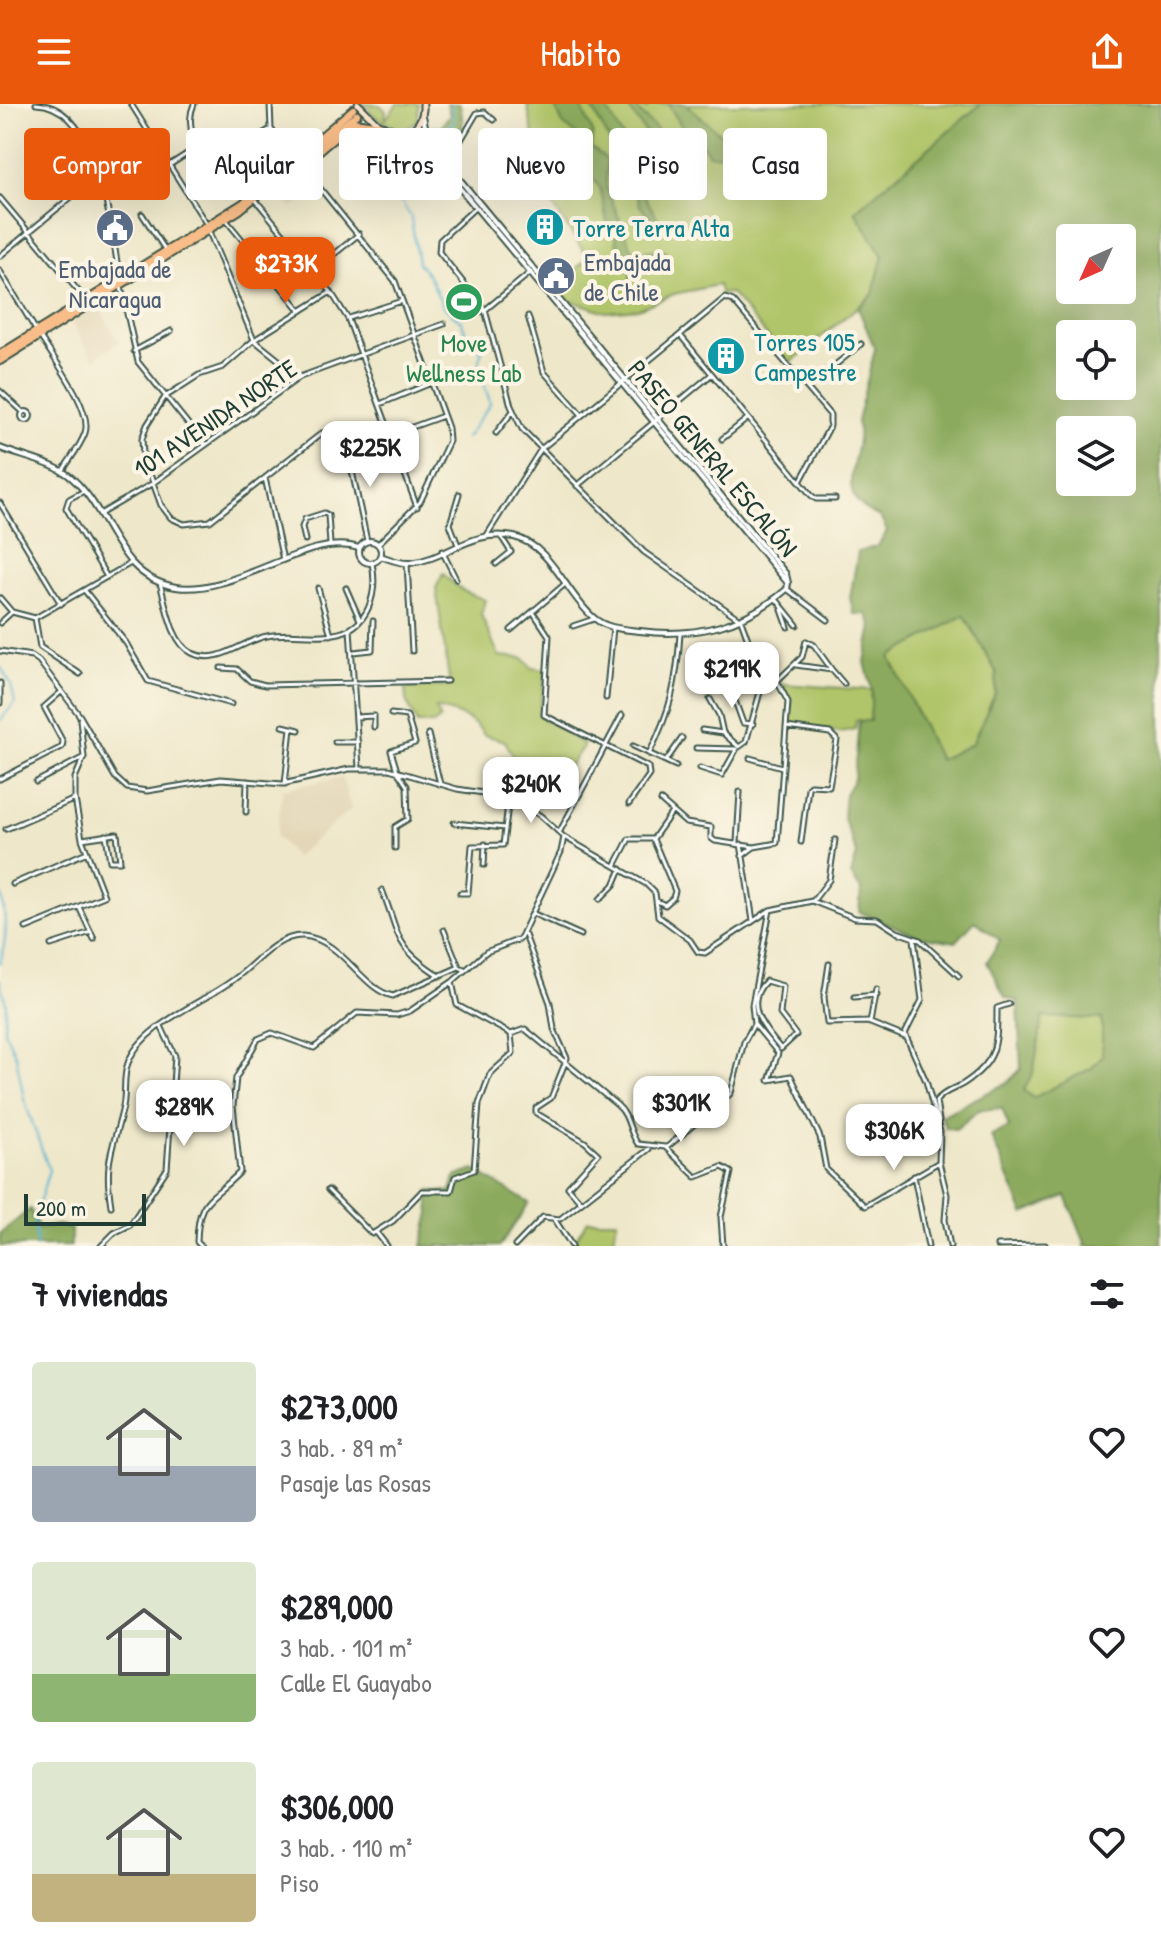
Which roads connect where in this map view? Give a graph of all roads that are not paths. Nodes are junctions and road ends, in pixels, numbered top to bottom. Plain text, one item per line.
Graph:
1 (36, 104) edge
2 (131, 104) edge
3 (194, 104) edge
4 (270, 104) edge
5 (423, 104) edge
6 (354, 108) edge
7 (424, 113) junction
8 (494, 120) dead end
9 (383, 126) junction
10 (77, 128) edge
11 (145, 128) edge
12 (191, 128) edge
13 (271, 128) edge
14 (388, 128) edge
15 (415, 128) edge
16 (424, 128) edge
17 (323, 131) edge
18 (323, 138) edge
19 (462, 138) edge
20 (323, 145) edge
21 (170, 169) edge
22 (462, 185) edge
23 (462, 188) edge
24 (323, 191) edge
25 (0, 198) edge
26 (67, 200) edge
27 (105, 200) edge
28 (247, 200) edge
29 (254, 200) edge
30 (256, 200) edge
31 (478, 206) junction
32 (142, 214) dead end
33 (226, 220) junction
34 (208, 228) junction
35 (29, 231) junction
36 (359, 234) junction
37 (166, 251) junction
38 (0, 256) edge
39 (0, 271) edge
40 (314, 271) junction
41 (532, 271) junction
42 (120, 282) junction
43 (331, 292) junction
44 (86, 301) junction
45 (402, 301) junction
46 (485, 310) junction
47 (301, 311) junction
48 (469, 316) dead end
49 (528, 316) dead end
50 (348, 319) junction
51 (444, 324) dead end
52 (171, 331) dead end
53 (38, 334) junction
54 (415, 335) junction
55 (680, 335) junction
56 (254, 340) junction
57 (861, 344) dead end
58 (134, 351) junction
59 (0, 354) edge
60 (362, 355) junction
61 (0, 361) edge
62 (712, 374) junction
63 (300, 377) junction
64 (623, 381) junction
65 (431, 383) junction
66 (807, 388) junction
67 (0, 391) edge
68 (165, 397) junction
69 (380, 404) junction
70 (513, 411) junction
71 (23, 412) dead end
72 (582, 415) junction
73 (443, 416) junction
74 (748, 418) junction
75 (656, 420) junction
76 (496, 433) dead end
77 (390, 435) junction
78 (722, 439) dead end
79 (205, 445) junction
80 (0, 448) edge
81 (541, 449) junction
82 (62, 472) junction
83 (265, 478) junction
84 (801, 480) junction
85 (153, 483) junction
86 (577, 486) junction
87 (84, 491) junction
88 (459, 494) dead end
89 (835, 499) dead end
90 (0, 503) edge
91 (417, 507) junction
92 (98, 514) junction
93 (487, 535) junction
94 (501, 536) junction
95 (305, 540) dead end
96 (367, 541) junction
97 (330, 544) junction
98 (378, 544) junction
99 (458, 545) junction
100 (359, 548) junction
101 (442, 551) junction
102 (380, 556) junction
103 (283, 562) junction
104 (131, 563) junction
105 (372, 563) junction
106 (407, 564) junction
107 (496, 564) dead end
108 (107, 577) junction
109 (456, 579) dead end
110 (160, 583) junction
111 (565, 584) junction
112 (788, 586) junction
113 (318, 588) dead end
114 (346, 588) dead end
115 (85, 591) junction
116 (0, 598) edge
117 (776, 599) junction
118 (61, 604) junction
119 (782, 606) junction
120 (12, 612) junction
121 (533, 612) junction
122 (35, 618) junction
123 (594, 619) junction
124 (360, 620) junction
125 (741, 620) junction
126 (828, 620) dead end
127 (373, 621) dead end
128 (0, 623) edge
129 (797, 625) dead end
130 (573, 626) dead end
131 (788, 627) dead end
132 (613, 628) junction
133 (350, 629) junction
134 (511, 630) dead end
135 (680, 634) junction
136 (331, 635) junction
137 (0, 651) edge
138 (412, 651) dead end
139 (353, 652) junction
140 (694, 656) dead end
141 (796, 665) junction
142 (221, 668) dead end
143 (832, 670) junction
144 (80, 674) dead end
145 (764, 678) junction
146 (447, 681) dead end
147 (777, 681) junction
148 (0, 683) edge
149 (844, 684) dead end
150 (354, 685) junction
151 (61, 692) junction
152 (606, 698) dead end
153 (710, 699) dead end
154 (0, 703) edge
155 (231, 704) dead end
156 (391, 714) dead end
157 (622, 715) dead end
158 (80, 716) junction
159 (356, 717) junction
160 (753, 724) junction
161 (283, 726) dead end
162 (374, 727) dead end
163 (786, 727) junction
164 (291, 728) junction
165 (299, 730) dead end
166 (702, 730) dead end
167 (723, 733) junction
168 (428, 734) dead end
169 (682, 738) dead end
170 (335, 742) dead end
171 (358, 742) junction
172 (603, 745) junction
173 (633, 746) dead end
174 (696, 748) dead end
175 (736, 748) junction
176 (649, 754) junction
177 (84, 757) junction
178 (750, 758) dead end
179 (666, 761) junction
180 (676, 766) dead end
181 (782, 767) junction
182 (359, 768) junction
183 (700, 768) dead end
184 (531, 770) dead end
185 (397, 771) junction
186 (0, 779) edge
187 (247, 781) junction
188 (36, 782) dead end
189 (285, 784) junction
190 (440, 784) junction
191 (740, 792) dead end
192 (509, 797) junction
193 (75, 799) junction
194 (661, 801) dead end
195 (629, 804) dead end
196 (246, 812) dead end
197 (672, 812) junction
198 (454, 823) dead end
199 (505, 828) junction
200 (6, 829) dead end
201 (560, 831) junction
202 (106, 835) junction
203 (564, 837) junction
204 (82, 839) junction
205 (653, 839) junction
206 (835, 840) dead end
207 (801, 842) dead end
208 (739, 843) junction
209 (485, 844) junction
210 (754, 847) junction
211 (395, 848) dead end
212 (87, 852) junction
213 (742, 856) junction
214 (484, 865) dead end
215 (615, 866) junction
216 (621, 869) junction
217 (13, 884) dead end
218 (382, 890) dead end
219 (460, 893) dead end
220 (600, 899) dead end
221 (657, 901) junction
222 (813, 901) junction
223 (79, 907) junction
224 (770, 910) junction
225 (532, 913) junction
226 (753, 921) junction
227 (26, 928) dead end
228 (444, 930) dead end
229 (91, 932) junction
230 (525, 933) junction
231 (581, 935) dead end
232 (94, 939) dead end
233 (914, 939) junction
234 (51, 945) dead end
235 (829, 964) dead end
236 (462, 968) junction
237 (440, 976) junction
238 (959, 976) dead end
239 (452, 982) junction
240 (876, 989) dead end
241 (876, 995) junction
242 (854, 997) dead end
243 (754, 1004) junction
244 (1009, 1004) dead end
245 (870, 1023) junction
246 (754, 1024) junction
247 (161, 1026) junction
248 (511, 1034) junction
249 (905, 1037) junction
250 (567, 1064) junction
251 (936, 1122) junction
252 (650, 1147) junction
253 (666, 1148) junction
254 (939, 1162) junction
255 (914, 1176) junction
256 (328, 1190) dead end
257 (580, 1201) junction
258 (111, 1206) dead end
259 (555, 1220) junction
260 (376, 1232) junction
261 (1045, 1245) edge
262 (101, 1246) edge
263 (201, 1246) edge
264 (387, 1246) edge
265 (515, 1246) edge
266 (572, 1246) edge
267 (723, 1246) edge
268 (928, 1246) edge
269 (950, 1246) edge
270 (997, 1246) edge

1 - 10 street
2 - 11 street
3 - 12 street
4 - 13 street
5 - 7 main road
6 - 9 main road
6 - 17 main road
6 - 18 main road
7 - 15 main road
7 - 16 street, PASEO GENERAL ESCALÓN
8 - 19 street
9 - 14 main road
9 - 20 main road
21 - 34 street
22 - 31 street, PASEO GENERAL ESCALÓN
23 - 31 street, PASEO GENERAL ESCALÓN
24 - 36 street
25 - 35 street
26 - 35 street
27 - 42 street
28 - 34 main road
29 - 33 main road
30 - 40 street
31 - 41 street, PASEO GENERAL ESCALÓN
31 - 46 street
32 - 37 street
33 - 34 main road
33 - 47 street
34 - 37 main road
34 - 42 main road
34 - 56 street
35 - 38 street
35 - 44 street
36 - 40 street
36 - 45 street
37 - 42 main road
39 - 53 street
40 - 43 street
41 - 46 street
41 - 64 street, PASEO GENERAL ESCALÓN
42 - 44 main road
42 - 53 main road
42 - 58 street
43 - 47 street
43 - 50 street
44 - 53 main road
45 - 50 street
45 - 54 street
46 - 48 street
46 - 70 street
47 - 56 street
49 - 72 street
50 - 60 street
51 - 54 street, 101 AVENIDA NORTE
52 - 58 street
53 - 59 main road
53 - 61 main road
53 - 82 street
54 - 60 street, 101 AVENIDA NORTE
54 - 65 street
55 - 62 street
55 - 64 street
55 - 66 street
56 - 63 street
56 - 68 street
57 - 66 street
58 - 68 street
60 - 63 street, 101 AVENIDA NORTE
60 - 69 street
62 - 74 street
62 - 75 street
63 - 79 street, 101 AVENIDA NORTE
64 - 72 street
64 - 75 street, PASEO GENERAL ESCALÓN
65 - 69 street
65 - 73 street
66 - 84 street
67 - 71 street
68 - 79 street
68 - 85 street
69 - 77 street
70 - 76 street
70 - 81 street
72 - 81 street
73 - 77 street
73 - 91 street
74 - 78 street
74 - 84 street
75 - 86 street
75 - 112 street, PASEO GENERAL ESCALÓN
77 - 91 street
79 - 85 street, 101 AVENIDA NORTE
80 - 82 street
81 - 86 street
81 - 93 street
82 - 87 street
83 - 85 street
83 - 96 street
83 - 103 street
84 - 89 street
85 - 92 street, 101 AVENIDA NORTE
86 - 125 street
87 - 92 street
87 - 108 street
88 - 99 street
90 - 118 street
91 - 98 street
92 - 104 street
93 - 94 street
93 - 99 street
94 - 107 street
94 - 111 street
95 - 97 street
96 - 98 street
96 - 100 street
97 - 100 street
97 - 103 street
98 - 102 street
99 - 101 street
100 - 105 street
101 - 106 street
101 - 109 street
102 - 105 street
102 - 106 street
103 - 110 street
104 - 108 street
104 - 110 street
105 - 124 street
106 - 138 street
108 - 115 street
110 - 136 street
111 - 121 street
111 - 123 street
112 - 117 street
112 - 126 street
113 - 136 street
114 - 124 street
115 - 118 street
115 - 155 street
116 - 120 street
117 - 119 street
117 - 125 street
118 - 122 street
119 - 129 street
119 - 131 street
120 - 122 street
120 - 128 street
121 - 134 street
121 - 172 street
122 - 144 street
123 - 130 street
123 - 132 street
124 - 133 street
125 - 135 street
125 - 145 street
127 - 139 street
132 - 135 street
132 - 152 street
133 - 136 street
133 - 139 street
135 - 176 street
137 - 151 street
139 - 150 street
140 - 160 street
141 - 143 street
141 - 143 street
141 - 147 street
142 - 150 street
143 - 149 street
145 - 147 street
145 - 160 street
146 - 150 street
147 - 163 street
148 - 154 street
150 - 159 street
151 - 158 street
151 - 186 street
153 - 167 street
156 - 185 street
157 - 172 street
158 - 177 street
158 - 187 street
159 - 162 street
159 - 171 street
160 - 175 street
161 - 164 street
163 - 181 street
163 - 207 street
164 - 165 street
164 - 189 street
166 - 167 street
167 - 175 street
168 - 190 street
169 - 179 street
170 - 171 street
171 - 182 street
172 - 195 street
172 - 201 street
173 - 176 street
174 - 175 street
175 - 183 street
176 - 179 street
177 - 188 street
177 - 193 street
178 - 181 street
179 - 180 street
181 - 210 street
182 - 185 street
182 - 189 street
184 - 192 street
185 - 190 street
185 - 211 street
187 - 189 street
187 - 196 street
190 - 192 street
191 - 208 street
192 - 199 street
192 - 201 street
193 - 200 street
193 - 204 street
194 - 197 street
197 - 205 street
197 - 208 street
198 - 199 street
199 - 209 street
201 - 203 street
202 - 202 street
202 - 204 street
203 - 215 street
203 - 225 street
204 - 212 street
205 - 215 street
205 - 221 street
206 - 222 street
208 - 210 street
208 - 213 street
209 - 214 street
209 - 219 street
210 - 213 street
212 - 217 street
212 - 223 street
213 - 226 street
215 - 216 street
216 - 220 street
216 - 221 street
218 - 237 street
221 - 226 street
222 - 224 street
222 - 233 street
223 - 227 street
223 - 229 street
224 - 226 street
224 - 243 street
225 - 230 street
225 - 231 street
228 - 236 street
229 - 232 street
229 - 234 street
230 - 236 street
230 - 250 street
233 - 238 street
233 - 249 street
235 - 245 street
236 - 237 street
236 - 239 street
237 - 247 street
239 - 248 street
239 - 263 street
240 - 241 street
241 - 242 street
241 - 245 street
243 - 243 street
243 - 246 street
244 - 251 street
245 - 249 street
246 - 253 street
246 - 255 street
247 - 258 street
247 - 262 street
248 - 250 street
248 - 260 street
249 - 251 street
250 - 252 street
250 - 257 street
251 - 254 street
252 - 253 street
252 - 257 street
253 - 267 street
254 - 255 street
254 - 269 street
255 - 268 street
256 - 260 street
257 - 259 street
259 - 265 street
259 - 266 street
260 - 264 street
261 - 270 street

